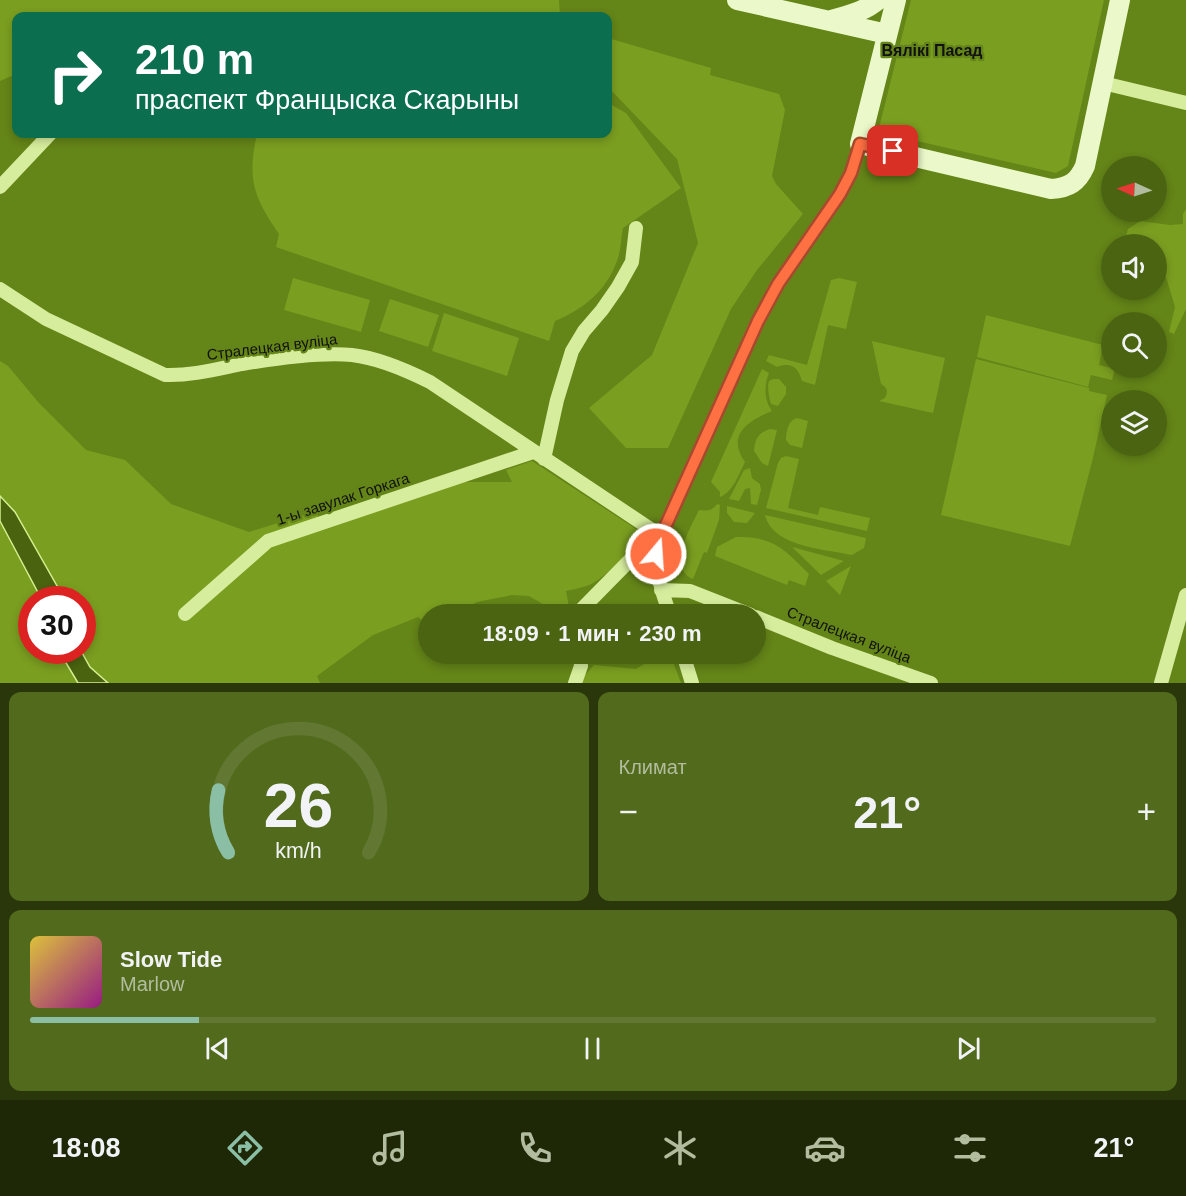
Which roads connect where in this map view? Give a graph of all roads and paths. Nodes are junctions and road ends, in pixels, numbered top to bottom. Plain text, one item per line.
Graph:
1 (737, 0) edge
2 (878, 0) edge
3 (896, 0) edge
4 (1119, 0) edge
5 (828, 20) junction
6 (887, 34) junction
7 (1103, 83) junction
8 (1186, 103) edge
9 (46, 138) edge
10 (860, 144) junction
11 (0, 188) edge
12 (636, 228) dead end
13 (0, 289) edge
14 (539, 455) junction
15 (661, 536) junction
16 (661, 590) junction
17 (1186, 596) edge
18 (587, 604) edge
19 (666, 604) edge
20 (723, 604) edge
21 (185, 614) dead end
22 (766, 621) edge
23 (581, 664) edge
24 (686, 664) edge
25 (575, 683) edge
26 (693, 683) edge
27 (931, 683) edge
28 (1161, 683) edge

1 - 5 street
2 - 5 street
3 - 6 street
4 - 7 street
5 - 6 street
6 - 10 street
7 - 8 street
7 - 10 street
9 - 11 street
10 - 15 street
12 - 14 street
13 - 14 street, Стралецкая вуліца
14 - 15 street, Стралецкая вуліца
14 - 21 street, 1-ы завулак Горкага
15 - 16 street
15 - 18 street
16 - 19 street
16 - 20 street
17 - 28 street
22 - 27 street, Стралецкая вуліца
23 - 25 street
24 - 26 street

